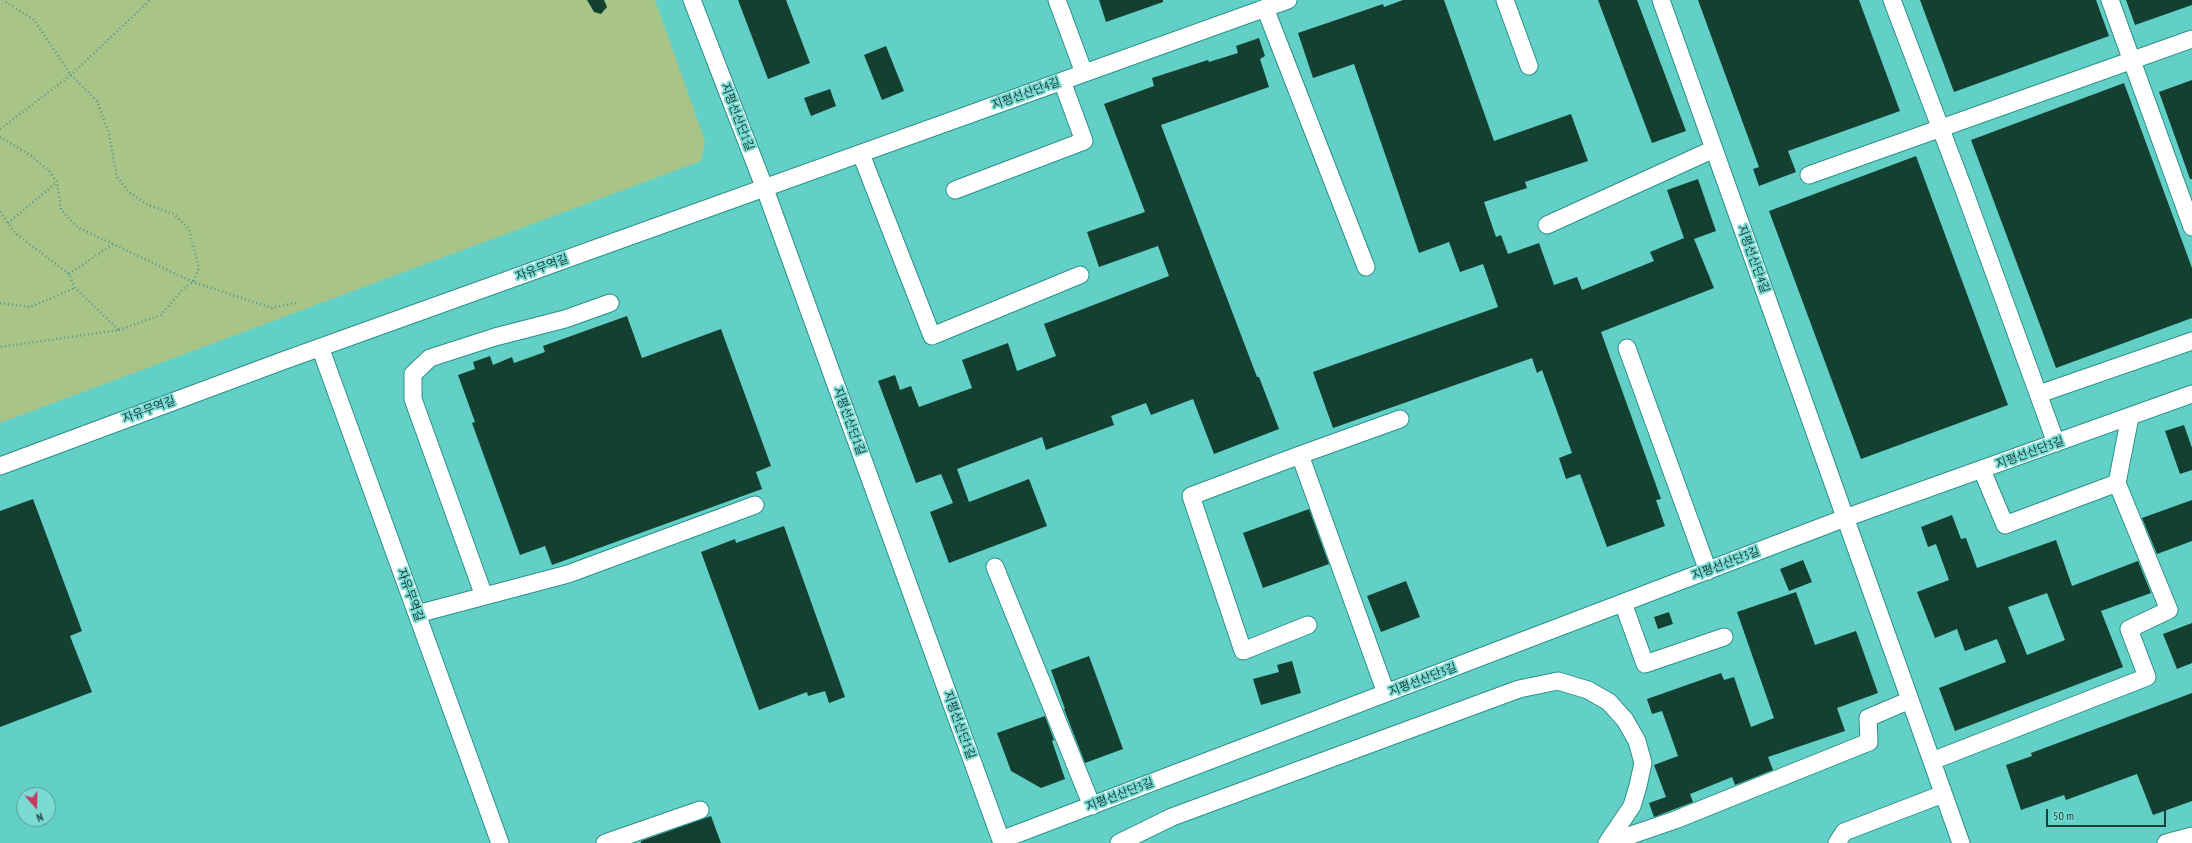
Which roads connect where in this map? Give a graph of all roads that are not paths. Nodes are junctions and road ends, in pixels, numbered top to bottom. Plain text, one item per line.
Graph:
1 (692, 0) edge
2 (1057, 0) edge
3 (1288, 0) edge
4 (1505, 0) edge
5 (1661, 0) edge
6 (1892, 0) edge
7 (2110, 0) edge
8 (1265, 8) junction
9 (2192, 39) edge
10 (2132, 60) junction
11 (1529, 66) dead end
12 (1084, 74) junction
13 (1062, 81) junction
14 (1941, 130) junction
15 (1714, 149) junction
16 (861, 154) junction
17 (1809, 175) dead end
18 (764, 189) junction
19 (955, 190) dead end
20 (1547, 225) dead end
21 (2192, 227) edge
22 (1366, 267) dead end
23 (1080, 275) dead end
24 (610, 303) dead end
25 (2192, 341) edge
26 (320, 347) junction
27 (1627, 348) dead end
28 (2039, 394) junction
29 (2192, 394) edge
30 (2130, 417) junction
31 (1400, 419) dead end
32 (2056, 443) junction
33 (1300, 454) junction
34 (0, 466) edge
35 (1982, 470) junction
36 (2117, 483) junction
37 (755, 505) dead end
38 (1845, 518) junction
39 (995, 567) dead end
40 (1708, 571) junction
41 (484, 596) junction
42 (1623, 603) junction
43 (417, 614) junction
44 (1308, 625) dead end
45 (1724, 638) dead end
46 (1386, 694) junction
47 (1910, 700) junction
48 (1932, 761) junction
49 (1943, 794) junction
50 (1092, 806) junction
51 (700, 810) dead end
52 (2192, 836) edge
53 (1001, 842) edge
54 (500, 843) edge
55 (605, 843) edge
56 (1119, 843) edge
57 (1608, 843) edge
58 (1838, 843) edge
59 (1961, 843) edge
60 (2166, 843) edge

1 - 18 street, 지평선산단1길
2 - 12 street
3 - 8 street, 지평선산단4길
4 - 11 street
5 - 15 street, 지평선산단4길
6 - 14 street
7 - 10 street
8 - 12 street, 지평선산단4길
8 - 22 street
9 - 10 street
10 - 14 street
10 - 21 street
12 - 13 street, 지평선산단4길
13 - 16 street, 지평선산단4길
13 - 19 street
14 - 17 street
14 - 28 street
15 - 20 street
15 - 38 street, 지평선산단4길
16 - 18 street, 지평선산단4길
16 - 23 street
18 - 26 street, 자유무역길
18 - 53 street, 지평선산단1길
24 - 41 street
25 - 28 street
26 - 34 street, 자유무역길
26 - 43 street, 자유무역길
27 - 40 street
28 - 32 street
29 - 30 street, 지평선산단3길
30 - 32 street, 지평선산단3길
30 - 36 street
31 - 33 street
32 - 35 street, 지평선산단3길
33 - 44 street
33 - 46 street
35 - 36 street
35 - 38 street, 지평선산단3길
36 - 48 street
37 - 41 street
38 - 40 street, 지평선산단3길
38 - 47 street
39 - 50 street
40 - 42 street, 지평선산단3길
41 - 43 street
42 - 45 street
42 - 46 street, 지평선산단3길
43 - 54 street, 자유무역길
46 - 50 street, 지평선산단3길
47 - 48 street
47 - 57 street
48 - 49 street
49 - 58 street
49 - 59 street
50 - 53 street, 지평선산단3길
51 - 55 street
52 - 60 street
56 - 57 street

